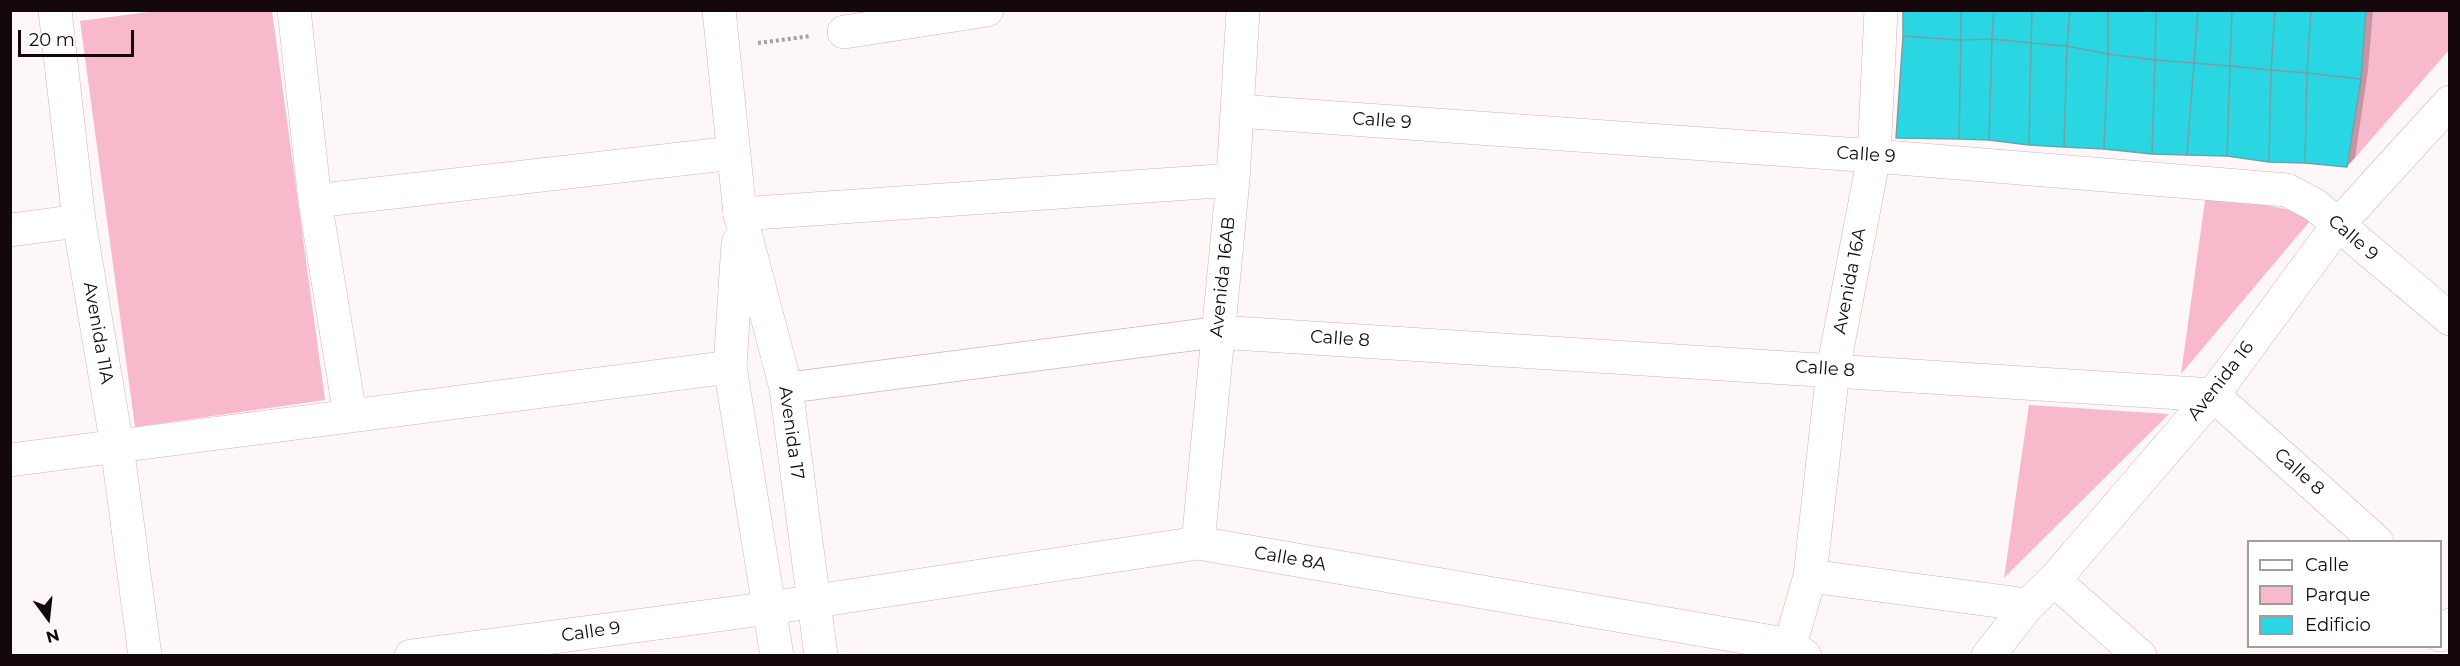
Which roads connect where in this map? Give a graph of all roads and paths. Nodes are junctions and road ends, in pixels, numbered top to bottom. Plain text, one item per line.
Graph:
1 (55, 10) edge
2 (294, 10) edge
3 (719, 10) edge
4 (987, 10) edge
5 (1243, 10) edge
6 (1881, 10) edge
7 (844, 32) joint
8 (723, 48) junction
9 (2450, 102) edge
10 (1238, 111) junction
11 (733, 153) junction
12 (1874, 156) junction
13 (1233, 180) junction
14 (315, 201) junction
15 (740, 214) junction
16 (80, 221) junction
17 (2337, 226) junction
18 (10, 230) edge
19 (2450, 319) edge
20 (1218, 332) junction
21 (730, 368) junction
22 (1833, 370) junction
23 (786, 388) junction
24 (2213, 395) junction
25 (350, 415) junction
26 (117, 446) junction
27 (10, 460) edge
28 (2375, 540) edge
29 (1198, 543) junction
30 (1810, 576) junction
31 (2054, 580) junction
32 (813, 601) junction
33 (2028, 605) junction
34 (770, 608) junction
35 (1795, 652) edge
36 (145, 656) edge
37 (411, 656) edge
38 (777, 656) edge
39 (820, 656) edge
40 (1988, 656) edge
41 (2140, 656) edge

1 - 16 street, Avenida 11A
2 - 14 street
3 - 8 street, Avenida 17
4 - 7 street
5 - 10 street, Avenida 16AB
6 - 12 street, Avenida 16A
7 - 8 path
8 - 11 street, Avenida 17
9 - 17 street, Avenida 16
10 - 12 street, Calle 9
10 - 13 street, Avenida 16AB
11 - 14 street
11 - 15 street, Avenida 17
12 - 17 street, Calle 9
12 - 22 street, Avenida 16A
13 - 15 street
13 - 20 street, Avenida 16AB
14 - 25 street
15 - 21 street, Avenida 17
15 - 23 street, Avenida 17
16 - 18 street
16 - 26 street, Avenida 11A
17 - 19 street, Calle 9
17 - 24 street, Avenida 16
20 - 22 street, Calle 8
20 - 23 street
20 - 29 street, Avenida 16AB
21 - 25 street
21 - 34 street, Avenida 17
22 - 24 street, Calle 8
22 - 30 street, Avenida 16A
23 - 32 street, Avenida 17
24 - 28 street, Calle 8
24 - 31 street, Avenida 16
25 - 26 street
26 - 27 street
26 - 36 street, Avenida 11A
29 - 32 street, Calle 8A
29 - 35 street, Calle 8A
30 - 33 street
30 - 35 street, Avenida 16A
31 - 33 street, Avenida 16
31 - 41 street
32 - 34 street, Calle 8A
32 - 39 street, Avenida 17
33 - 40 street, Avenida 16
34 - 37 street, Calle 9
34 - 38 street, Avenida 17

